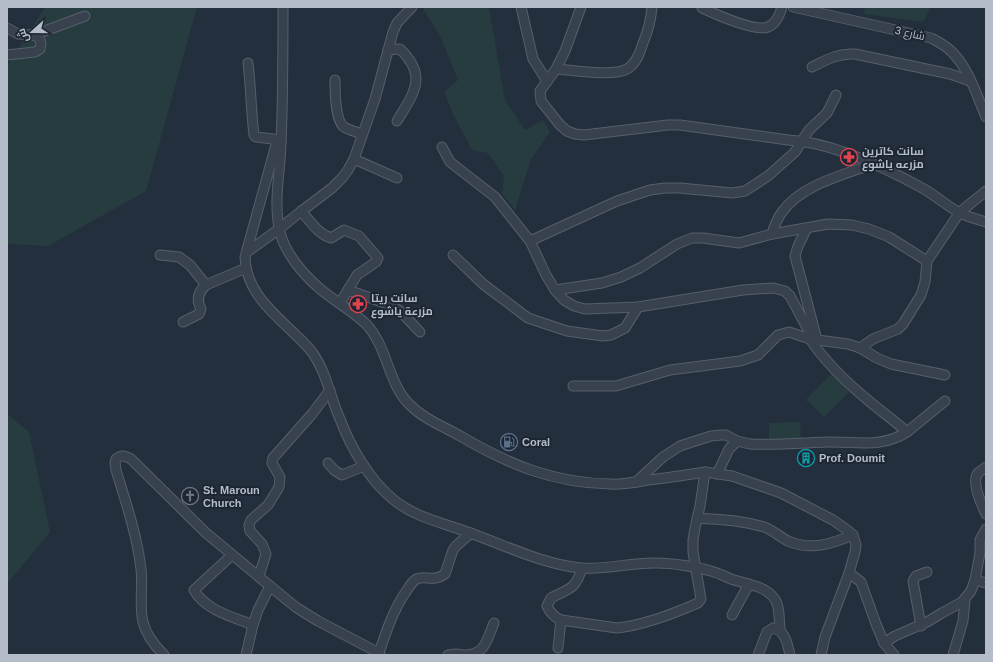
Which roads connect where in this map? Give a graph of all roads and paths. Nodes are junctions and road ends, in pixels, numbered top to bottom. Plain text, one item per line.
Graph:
1 (283, 7) edge
2 (412, 7) edge
3 (521, 7) edge
4 (580, 7) edge
5 (652, 7) edge
6 (782, 7) edge
7 (793, 7) edge
8 (702, 8) dead end
9 (85, 16) dead end
10 (7, 28) edge
11 (34, 35) junction
12 (388, 50) junction
13 (7, 55) edge
14 (248, 63) dead end
15 (812, 67) dead end
16 (556, 69) junction
17 (335, 80) dead end
18 (547, 81) junction
19 (970, 81) junction
20 (836, 95) dead end
21 (983, 100) edge
22 (986, 117) edge
23 (397, 121) dead end
24 (362, 134) junction
25 (279, 140) junction
26 (802, 141) junction
27 (442, 147) dead end
28 (354, 159) junction
29 (873, 164) junction
30 (397, 178) dead end
31 (985, 193) edge
32 (301, 211) junction
33 (960, 212) junction
34 (986, 222) edge
35 (807, 228) junction
36 (279, 229) junction
37 (772, 234) junction
38 (530, 241) junction
39 (247, 252) junction
40 (160, 255) dead end
41 (453, 255) dead end
42 (927, 261) junction
43 (246, 268) junction
44 (206, 285) junction
45 (348, 290) junction
46 (555, 290) junction
47 (340, 303) junction
48 (638, 308) junction
49 (184, 322) dead end
50 (420, 332) dead end
51 (814, 339) junction
52 (860, 348) junction
53 (945, 375) dead end
54 (573, 386) dead end
55 (330, 390) junction
56 (945, 401) dead end
57 (907, 432) junction
58 (737, 441) junction
59 (328, 463) dead end
60 (364, 466) junction
61 (986, 467) edge
62 (705, 472) junction
63 (717, 474) junction
64 (636, 482) junction
65 (986, 514) edge
66 (697, 518) junction
67 (986, 529) edge
68 (471, 533) junction
69 (853, 536) junction
70 (232, 555) junction
71 (582, 568) junction
72 (696, 568) junction
73 (927, 572) dead end
74 (849, 574) junction
75 (259, 576) junction
76 (975, 580) junction
77 (986, 583) edge
78 (750, 584) junction
79 (270, 586) junction
80 (964, 600) junction
81 (732, 615) dead end
82 (561, 620) junction
83 (494, 623) dead end
84 (253, 625) junction
85 (921, 626) junction
86 (780, 629) junction
87 (884, 643) junction
88 (558, 648) dead end
89 (380, 654) edge
90 (164, 655) edge
91 (246, 655) edge
92 (448, 655) edge
93 (465, 655) edge
94 (758, 655) edge
95 (790, 655) edge
96 (821, 655) edge
97 (894, 655) edge
98 (953, 655) edge

1 - 25 street
2 - 12 street
3 - 18 street
4 - 16 street
5 - 16 street
6 - 8 street
7 - 19 street, شارع 3
9 - 11 street
10 - 11 street
11 - 13 street
12 - 23 street
12 - 24 street
14 - 25 street
15 - 19 street
16 - 18 street
17 - 24 street
18 - 26 street
19 - 21 street, شارع 3
20 - 26 street
21 - 22 street, شارع 3
24 - 28 street
25 - 36 street
25 - 39 street
26 - 29 street
26 - 38 street
27 - 38 street
28 - 30 street
28 - 32 street
29 - 33 street
29 - 37 street
31 - 33 street
32 - 36 street
32 - 45 street
33 - 34 street
33 - 42 street
35 - 37 street
35 - 42 street
35 - 51 street
36 - 39 street
36 - 47 street
37 - 46 street
38 - 46 street
39 - 43 street
40 - 44 street
41 - 48 street
42 - 52 street
43 - 44 street
43 - 55 street
44 - 49 street
45 - 47 street
45 - 50 street
46 - 48 street
47 - 64 street
48 - 51 street
51 - 52 street
51 - 54 street
51 - 57 street
52 - 53 street
55 - 60 street
55 - 75 street
56 - 57 street
57 - 58 street
58 - 63 street
58 - 64 street
59 - 60 street
60 - 68 street
61 - 65 street
62 - 63 street
62 - 64 street
62 - 66 street
63 - 69 street
66 - 69 street
66 - 72 street
67 - 76 street
68 - 71 street
68 - 89 street
69 - 74 street
70 - 75 street
70 - 84 street
70 - 90 street
71 - 72 street
71 - 82 street
72 - 78 street
72 - 82 street
73 - 85 street
74 - 87 street
74 - 96 street
75 - 79 street
76 - 77 street
76 - 80 street
78 - 81 street
78 - 86 street
79 - 84 street
79 - 89 street
80 - 85 street
80 - 98 street
82 - 88 street
83 - 93 street
84 - 91 street
85 - 87 street
86 - 94 street
86 - 95 street
87 - 97 street
92 - 93 street

